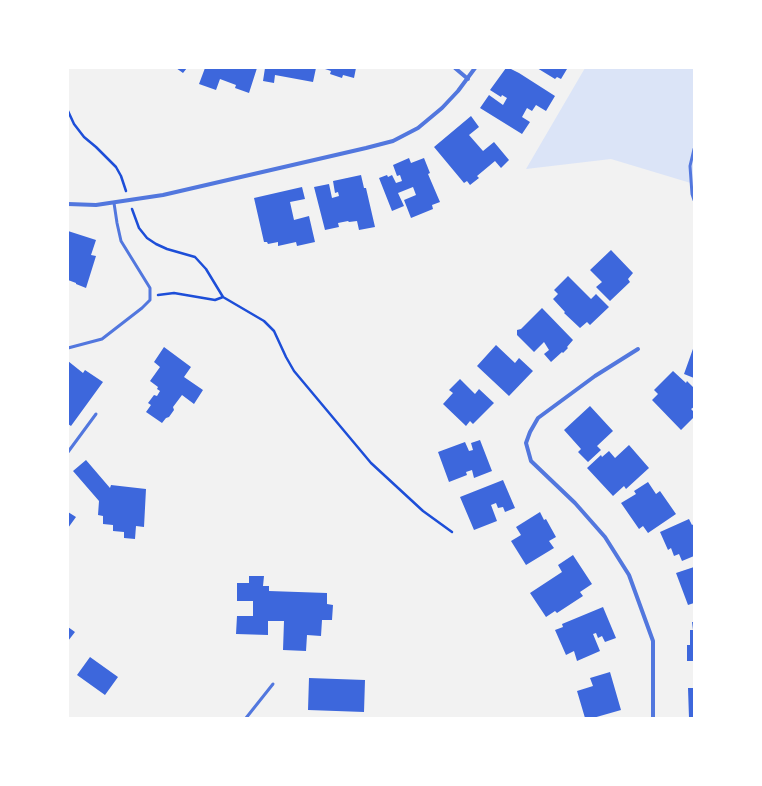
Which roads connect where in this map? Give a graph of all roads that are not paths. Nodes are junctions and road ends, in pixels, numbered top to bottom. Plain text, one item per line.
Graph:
1 (455, 68) edge
2 (475, 68) edge
3 (468, 79) junction
4 (694, 149) edge
5 (694, 200) edge
6 (114, 203) junction
7 (68, 204) edge
8 (68, 348) edge
9 (638, 348) dead end
10 (96, 414) dead end
11 (68, 452) edge
12 (273, 684) dead end
13 (246, 718) edge
14 (653, 718) edge

1 - 3 street
2 - 3 street
3 - 6 street
4 - 5 lane
6 - 7 street
6 - 8 lane
9 - 14 street
10 - 11 lane
12 - 13 lane

